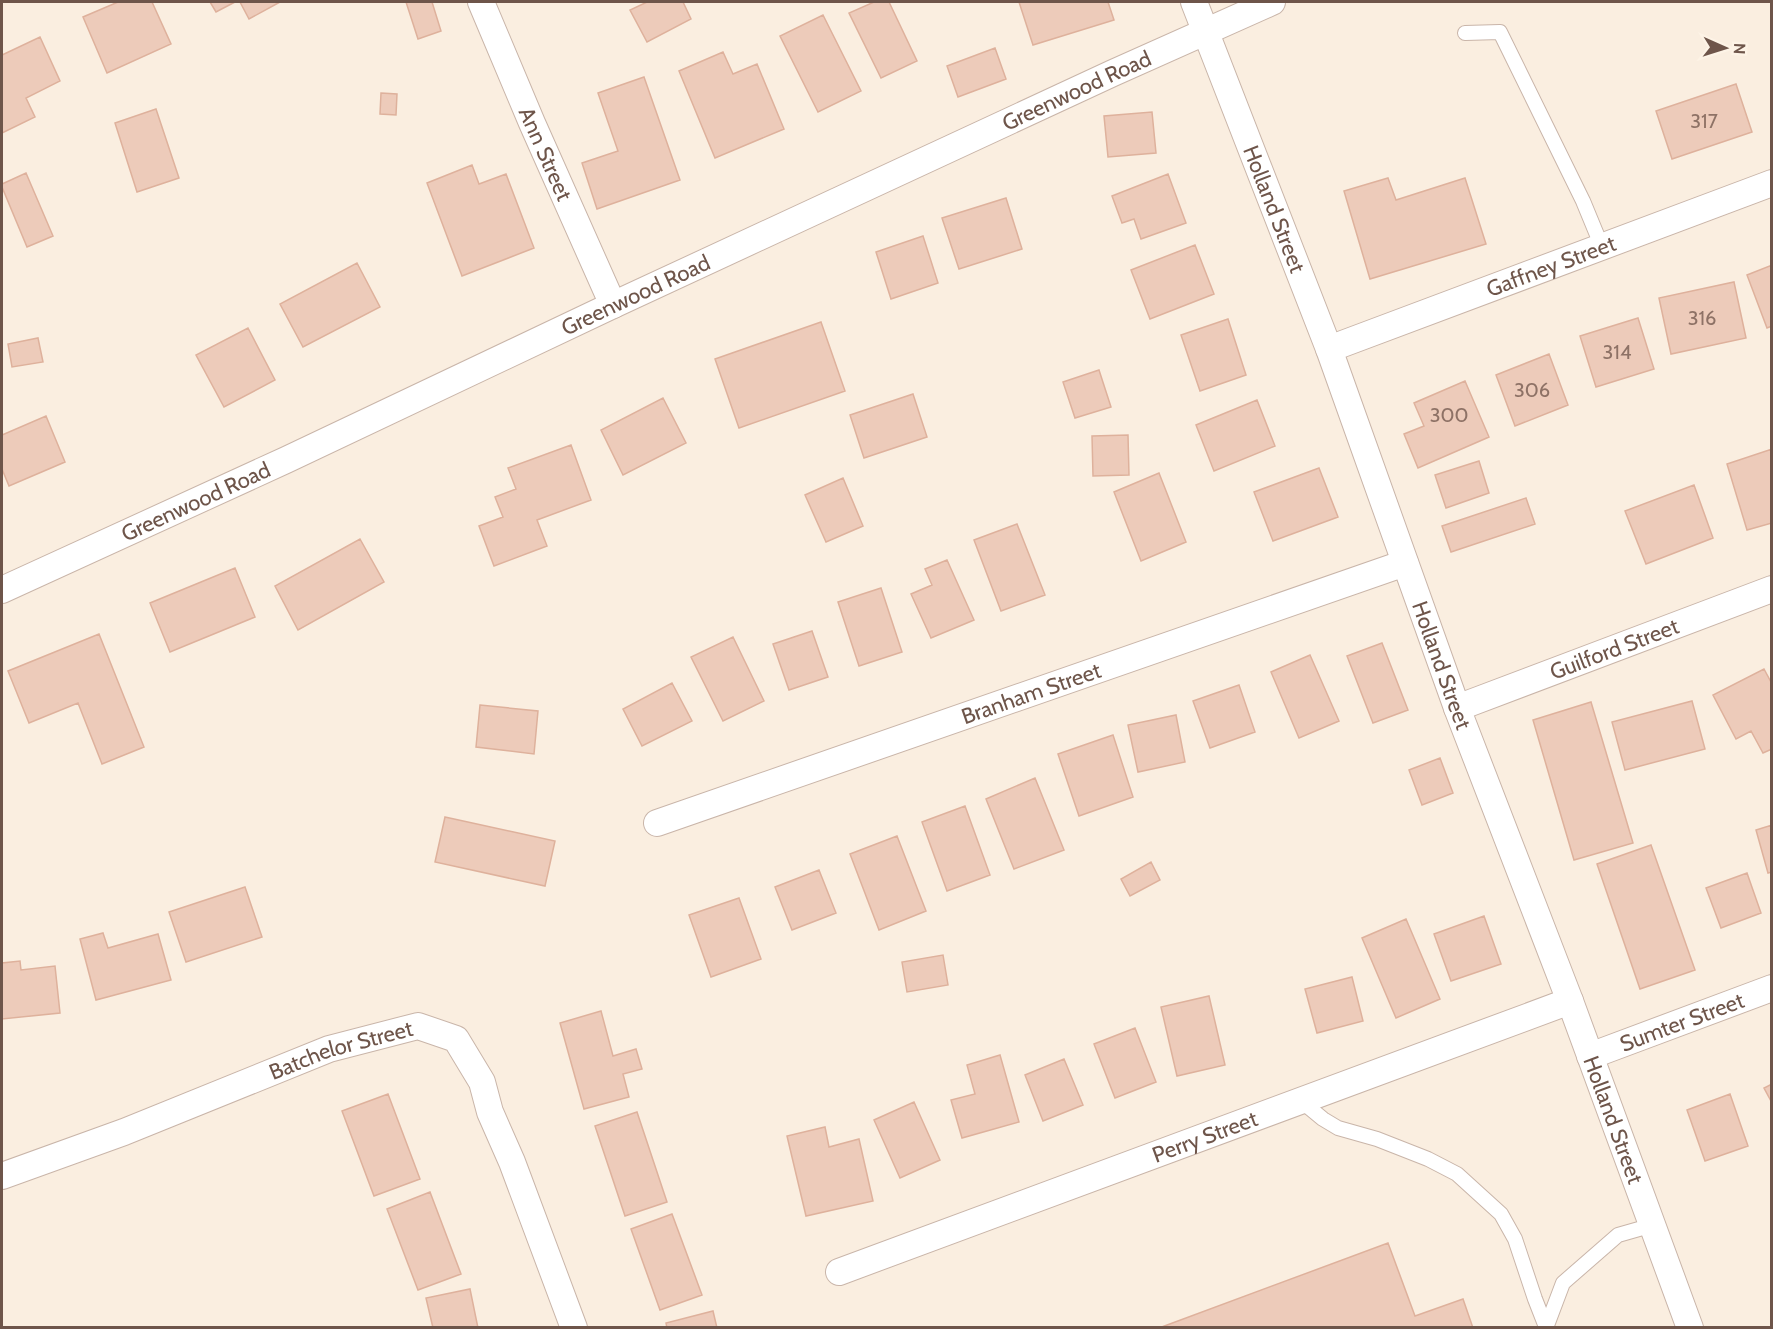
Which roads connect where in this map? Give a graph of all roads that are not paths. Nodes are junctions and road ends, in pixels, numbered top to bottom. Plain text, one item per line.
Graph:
1 (481, 2) edge
2 (1194, 2) edge
3 (1272, 2) edge
4 (1206, 32) junction
5 (1465, 33) dead end
6 (1772, 183) edge
7 (1602, 247) junction
8 (613, 305) junction
9 (1329, 349) junction
10 (1405, 563) junction
11 (1772, 589) edge
12 (2, 590) edge
13 (1457, 708) junction
14 (657, 823) dead end
15 (1772, 988) edge
16 (1570, 1001) junction
17 (1590, 1056) junction
18 (1300, 1100) junction
19 (2, 1176) edge
20 (1653, 1226) junction
21 (839, 1272) dead end
22 (1546, 1327) edge
23 (574, 1328) edge
24 (1690, 1328) edge

1 - 8 street, Ann Street
2 - 4 street, Holland Street
3 - 4 street, Greenwood Road
4 - 8 street, Greenwood Road
4 - 9 street, Holland Street
5 - 7 lane
6 - 7 street, Gaffney Street
7 - 9 street, Gaffney Street
8 - 12 street, Greenwood Road
9 - 10 street, Holland Street
10 - 13 street, Holland Street
10 - 14 street, Branham Street
11 - 13 street, Guilford Street
13 - 16 street, Holland Street
15 - 17 street, Sumter Street
16 - 17 street, Holland Street
16 - 18 street, Perry Street
17 - 20 street, Holland Street
18 - 21 street, Perry Street
18 - 22 lane
19 - 23 street, Batchelor Street
20 - 22 lane
20 - 24 street, Holland Street

